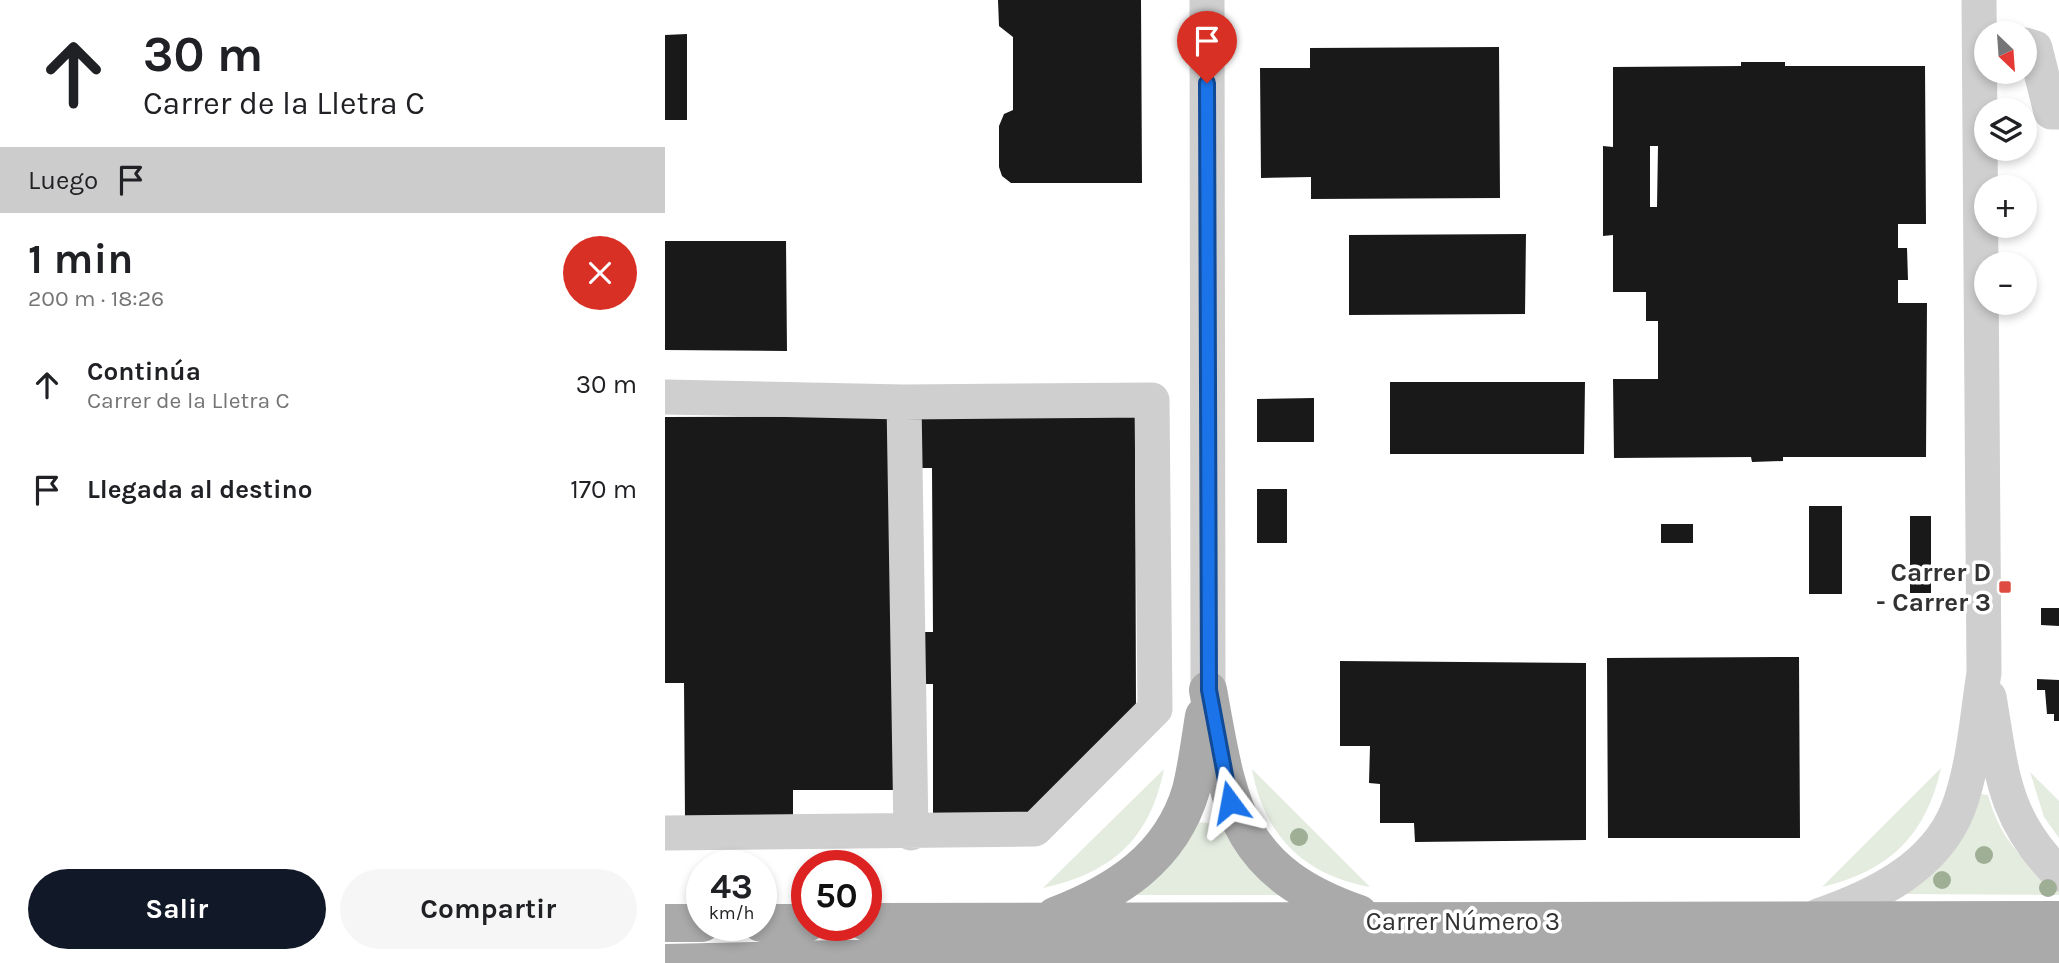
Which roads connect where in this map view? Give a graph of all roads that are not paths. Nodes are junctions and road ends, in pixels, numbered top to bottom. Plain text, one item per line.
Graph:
1 (1207, 0) edge
2 (2037, 56) edge
3 (1982, 84) edge
4 (2059, 112) edge
5 (665, 397) edge
6 (904, 402) junction
7 (1984, 673) junction
8 (1209, 690) junction
9 (665, 833) edge
10 (911, 833) junction
11 (2059, 874) edge
12 (2059, 920) edge
13 (1380, 921) junction
14 (1804, 921) junction
15 (882, 922) edge
16 (1039, 922) junction
17 (665, 923) edge
18 (686, 923) edge
19 (2059, 957) edge
20 (1367, 961) edge
21 (1695, 961) edge
22 (665, 963) edge
23 (730, 963) edge

1 - 8 street
2 - 4 street
3 - 7 street
5 - 6 street
6 - 10 street
6 - 10 street
7 - 11 street
7 - 14 street
8 - 13 main road
8 - 16 main road
9 - 10 street
12 - 14 main road, Carrer Número 3
13 - 14 main road, Carrer Número 3
13 - 16 main road, Carrer Número 3
15 - 16 main road, Carrer Número 3
17 - 18 main road
19 - 21 main road, Carrer Número 3
20 - 21 main road, Carrer Número 3
20 - 23 main road, Carrer Número 3
22 - 23 main road, Carrer Número 3

